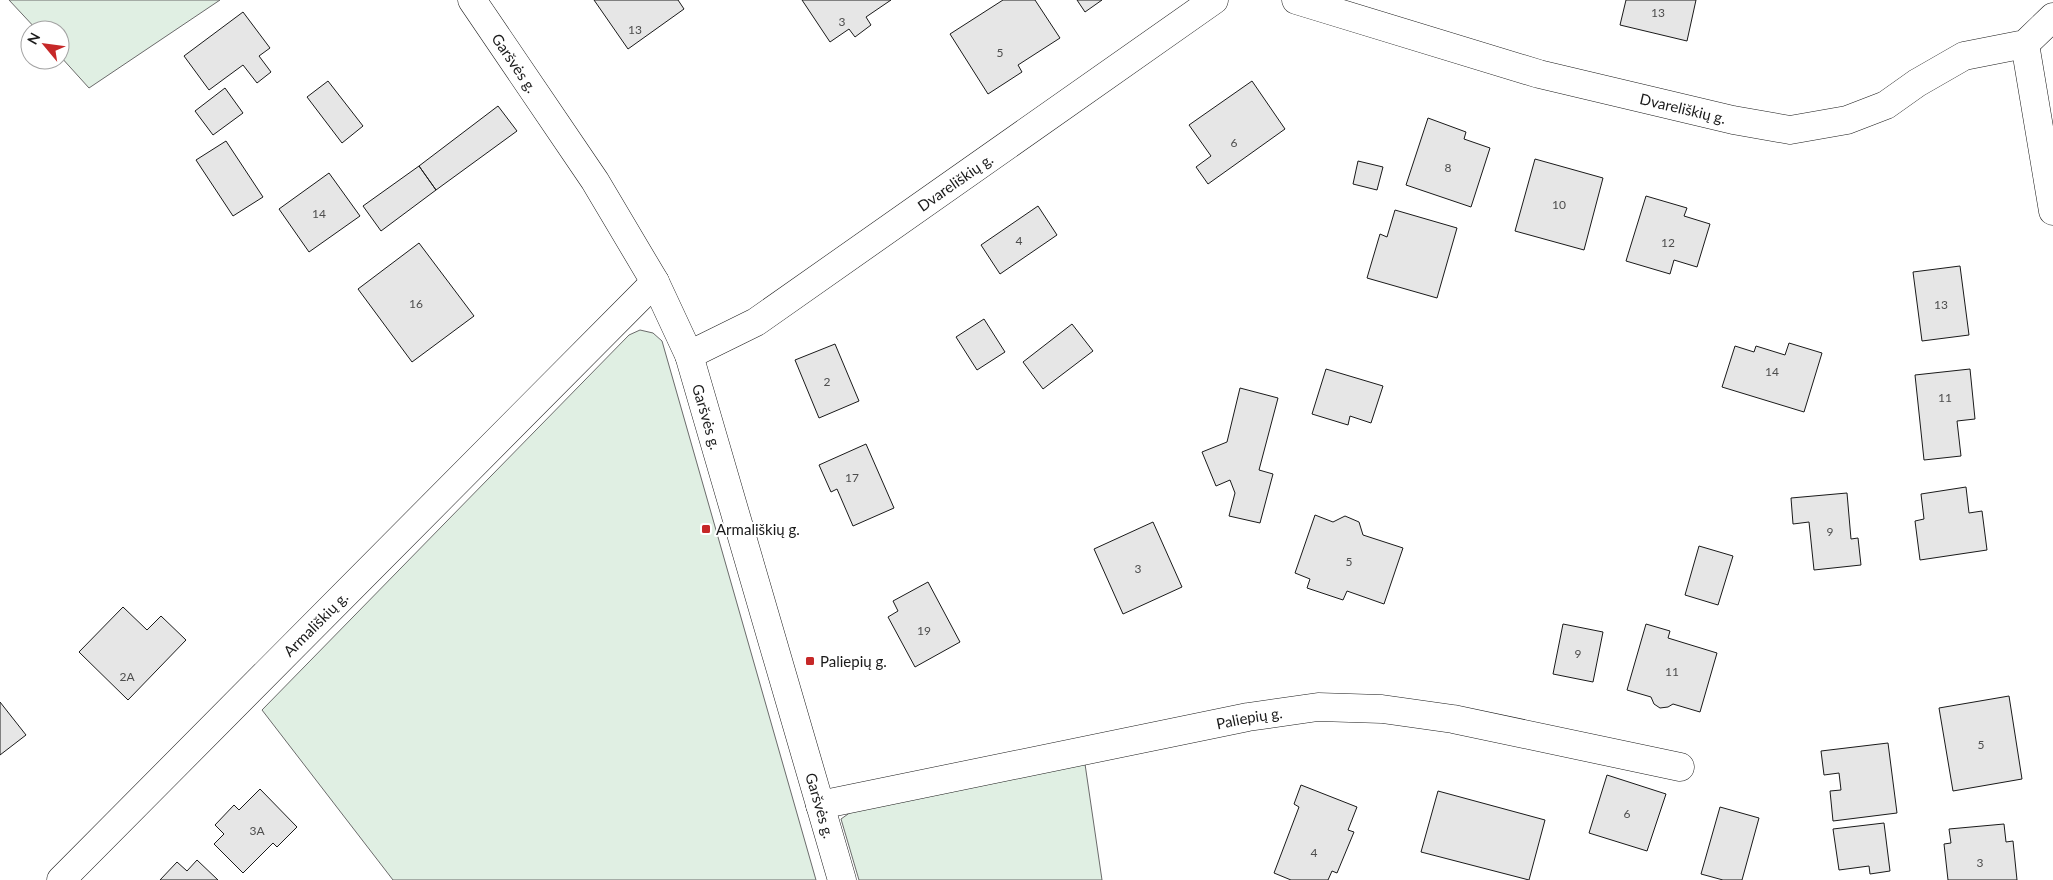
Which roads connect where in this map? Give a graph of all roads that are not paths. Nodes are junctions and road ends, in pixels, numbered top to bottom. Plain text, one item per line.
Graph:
1 (472, 0) edge
2 (1214, 0) edge
3 (1296, 0) edge
4 (2053, 17) edge
5 (2025, 44) junction
6 (2053, 211) edge
7 (655, 282) junction
8 (689, 355) junction
9 (1680, 767) dead end
10 (820, 805) junction
11 (62, 880) edge
12 (842, 880) edge

1 - 7 street, Garšvės g.
2 - 8 street, Dvareliškių g.
3 - 5 street, Dvareliškių g.
4 - 5 street
5 - 6 street
7 - 8 street, Garšvės g.
7 - 11 street, Armališkių g.
8 - 10 street, Garšvės g.
9 - 10 street, Paliepių g.
10 - 12 street, Garšvės g.

